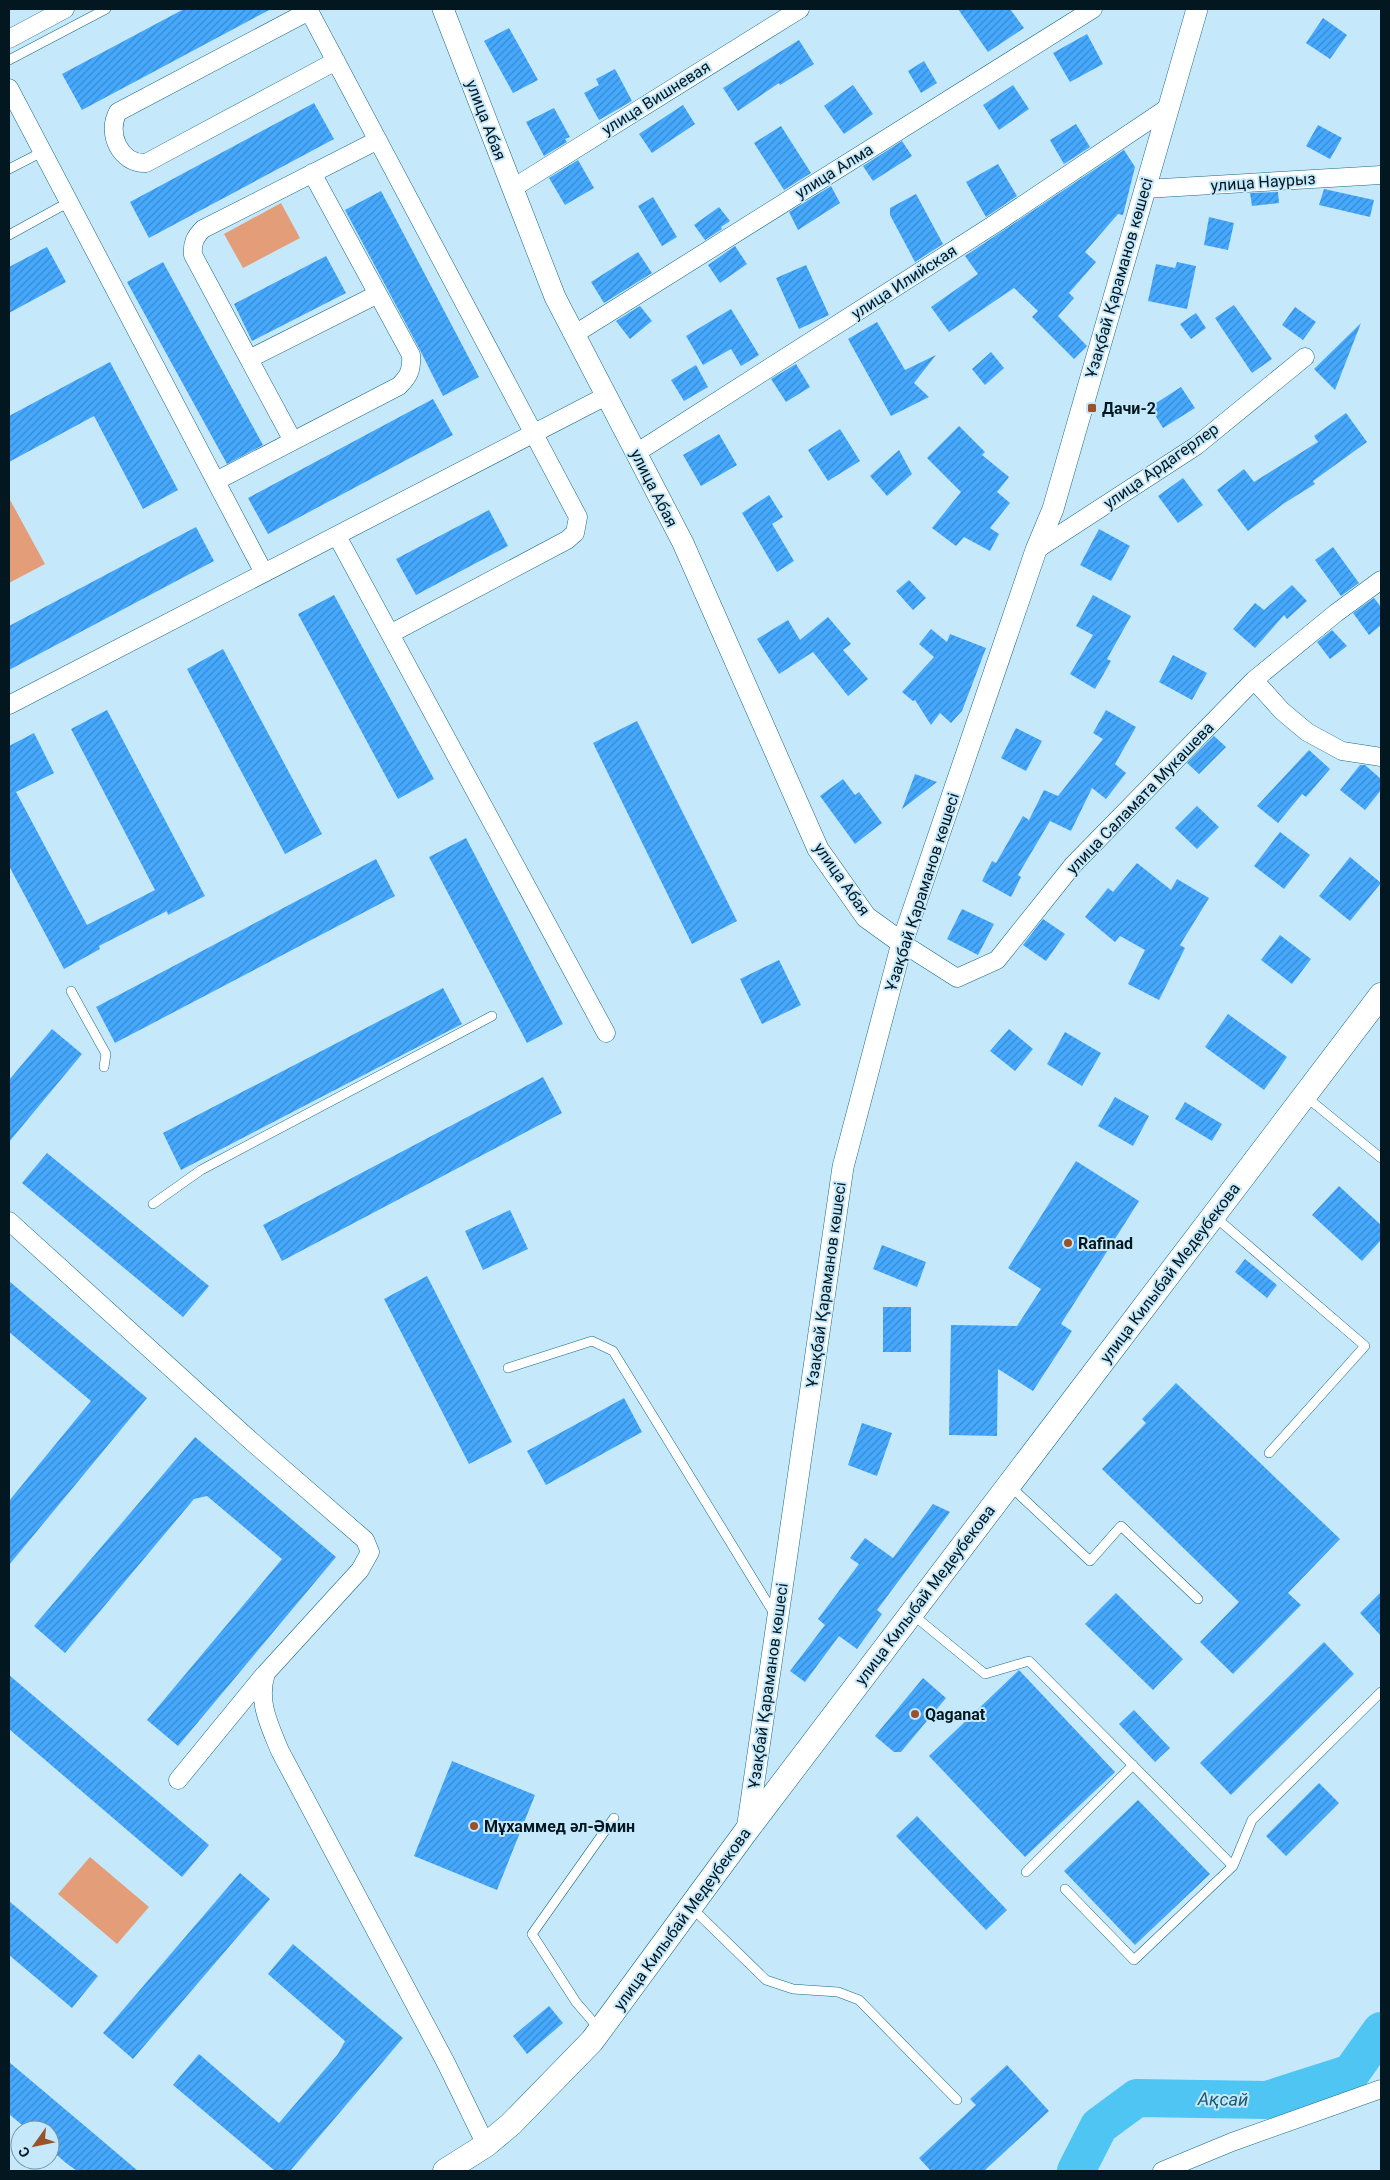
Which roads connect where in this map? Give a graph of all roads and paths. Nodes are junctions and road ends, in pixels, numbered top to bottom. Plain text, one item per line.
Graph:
1 (65, 9) edge
2 (106, 9) edge
3 (800, 9) edge
4 (1093, 9) edge
5 (1198, 9) edge
6 (309, 10) edge
7 (446, 10) edge
8 (10, 36) edge
9 (9, 60) edge
10 (336, 61) junction
11 (9, 88) edge
12 (1170, 107) junction
13 (378, 140) junction
14 (42, 152) junction
15 (9, 169) edge
16 (312, 173) junction
17 (1381, 175) edge
18 (513, 188) junction
19 (1145, 189) junction
20 (69, 202) junction
21 (9, 235) edge
22 (378, 294) junction
23 (575, 334) junction
24 (1305, 357) dead end
25 (249, 359) junction
26 (606, 396) junction
27 (534, 434) junction
28 (293, 441) junction
29 (636, 453) junction
30 (216, 481) junction
31 (337, 536) junction
32 (1036, 550) junction
33 (264, 573) junction
34 (1381, 580) edge
35 (390, 634) junction
36 (1254, 680) junction
37 (9, 705) edge
38 (1381, 757) edge
39 (902, 943) junction
40 (71, 991) dead end
41 (1381, 995) edge
42 (492, 1016) dead end
43 (606, 1033) dead end
44 (104, 1067) dead end
45 (1305, 1096) junction
46 (1381, 1158) edge
47 (153, 1204) dead end
48 (1214, 1216) junction
49 (9, 1221) edge
50 (508, 1368) dead end
51 (1268, 1453) dead end
52 (1009, 1485) junction
53 (1198, 1599) dead end
54 (912, 1614) junction
55 (778, 1620) junction
56 (266, 1673) junction
57 (1381, 1692) edge
58 (1133, 1766) junction
59 (178, 1780) dead end
60 (614, 1818) dead end
61 (747, 1830) junction
62 (1233, 1866) junction
63 (1026, 1872) dead end
64 (1065, 1889) dead end
65 (690, 1907) junction
66 (600, 2030) junction
67 (1381, 2089) edge
68 (957, 2100) dead end
69 (486, 2145) junction
70 (445, 2171) edge
71 (1162, 2171) edge

1 - 8 street
2 - 9 lane
3 - 18 street, улица Вишневая
4 - 23 street, улица Алма
5 - 12 street, Ұзақбай Қараманов көшесі
6 - 10 street
6 - 10 street
7 - 18 street, улица Абая
10 - 13 street
11 - 14 street
12 - 19 street, Ұзақбай Қараманов көшесі
12 - 29 street, улица Илийская
13 - 16 street
13 - 27 street
14 - 15 lane
14 - 20 street
16 - 22 street
16 - 25 street
17 - 19 street, улица Наурыз
18 - 23 street, улица Абая
19 - 32 street, Ұзақбай Қараманов көшесі
20 - 21 lane
20 - 30 street
22 - 25 street
22 - 28 street
23 - 26 street, улица Абая
24 - 32 street, улица Ардагерлер
25 - 28 street
26 - 27 street
26 - 29 street, улица Абая
27 - 31 street
27 - 35 street
28 - 30 street
29 - 39 street, улица Абая
30 - 33 street
31 - 33 street
31 - 35 street
32 - 39 street, Ұзақбай Қараманов көшесі
33 - 37 street
34 - 36 street, улица Саламата Мукашева
35 - 43 street
36 - 38 street
36 - 39 street, улица Саламата Мукашева
39 - 55 street, Ұзақбай Қараманов көшесі
40 - 44 lane
41 - 45 main road, улица Килыбай Медеубекова
42 - 47 lane
45 - 46 lane
45 - 48 main road, улица Килыбай Медеубекова
48 - 51 lane
48 - 52 main road, улица Килыбай Медеубекова
49 - 56 street
50 - 55 lane
52 - 53 lane
52 - 54 main road, улица Килыбай Медеубекова
54 - 58 lane
54 - 61 main road, улица Килыбай Медеубекова
55 - 61 street, Ұзақбай Қараманов көшесі
56 - 59 street
56 - 69 street
57 - 62 lane
58 - 62 lane
58 - 63 lane
60 - 66 lane
61 - 65 main road, улица Килыбай Медеубекова
62 - 64 lane
65 - 66 main road, улица Килыбай Медеубекова
65 - 68 lane
66 - 69 main road, улица Килыбай Медеубекова
67 - 71 street
69 - 70 main road, улица Килыбай Медеубекова

